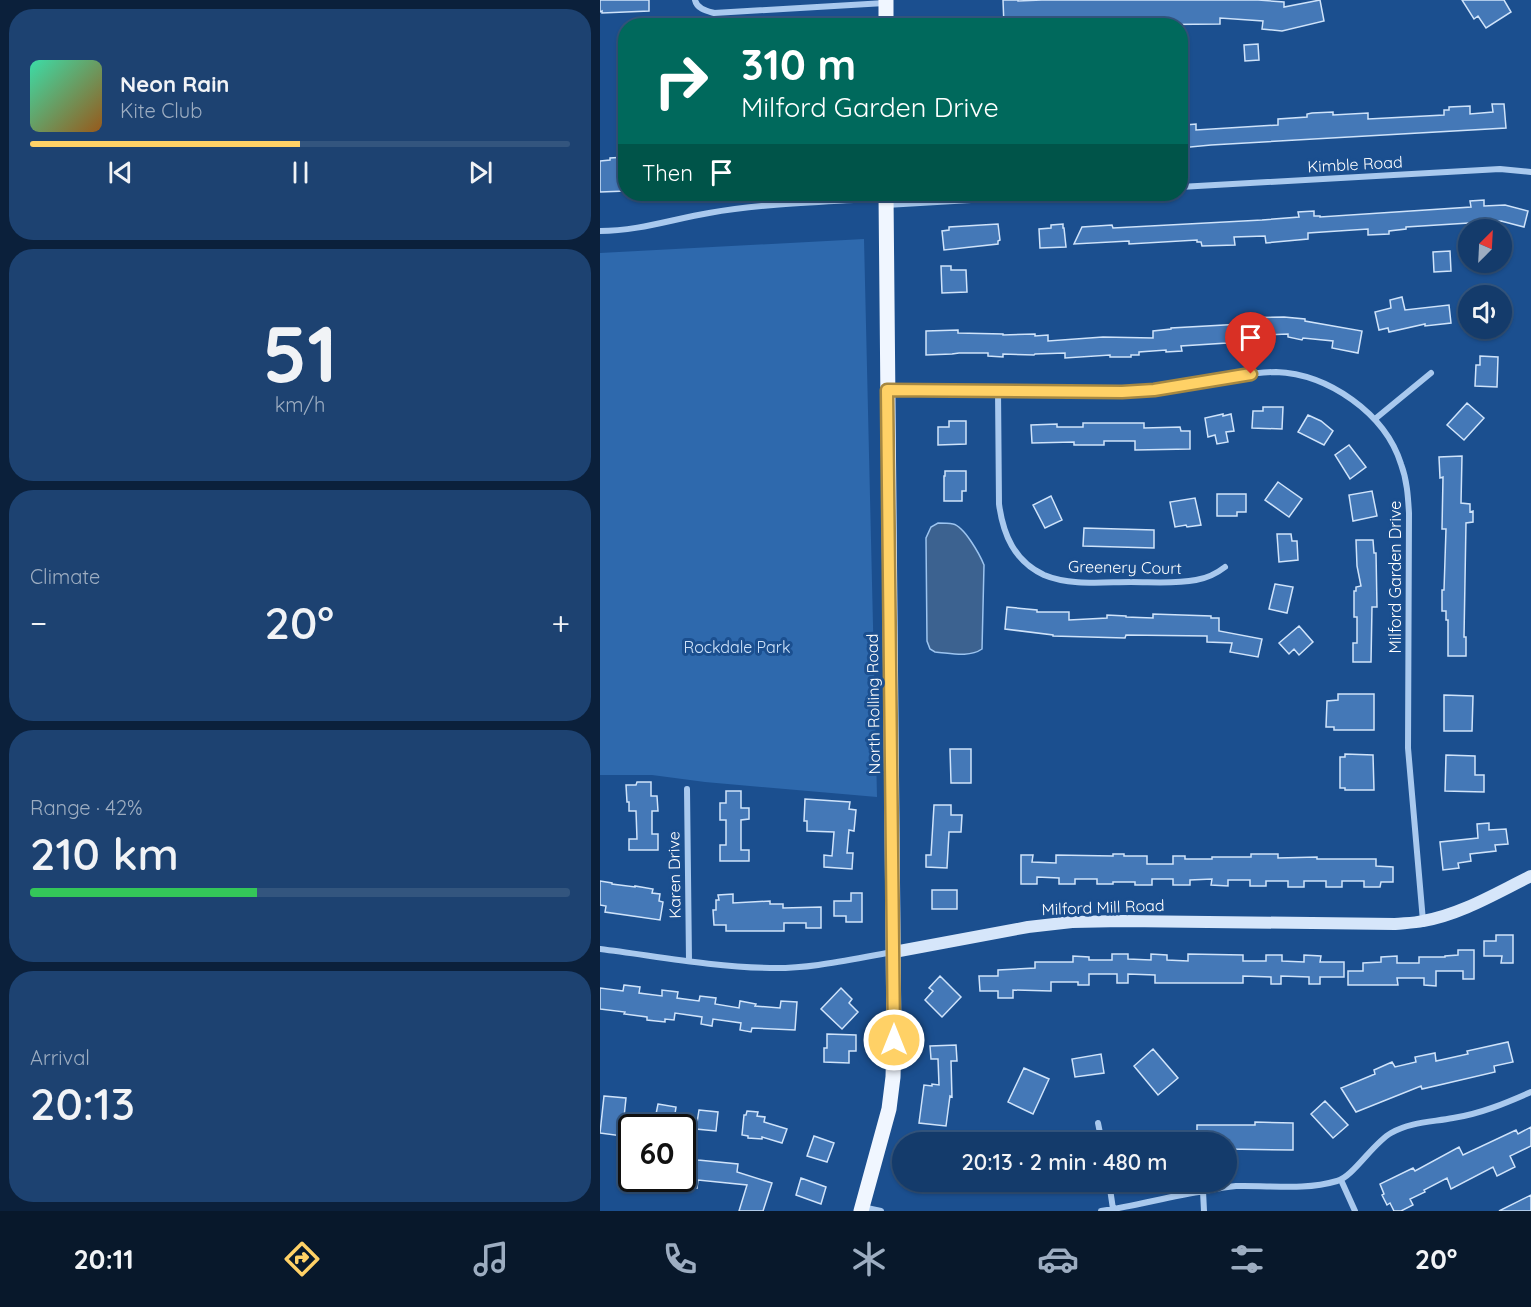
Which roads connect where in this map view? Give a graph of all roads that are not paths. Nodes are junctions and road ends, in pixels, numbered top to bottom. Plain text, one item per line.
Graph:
1 (695, 0) edge
2 (886, 2) edge
3 (886, 18) edge
4 (1531, 172) edge
5 (1188, 187) edge
6 (852, 201) edge
7 (886, 201) edge
8 (600, 231) edge
9 (1431, 373) dead end
10 (887, 390) junction
11 (998, 390) junction
12 (1375, 419) junction
13 (1226, 567) dead end
14 (687, 789) dead end
15 (1531, 876) edge
16 (1423, 921) junction
17 (600, 949) edge
18 (894, 952) junction
19 (689, 961) junction
20 (1531, 1092) edge
21 (1098, 1123) dead end
22 (1100, 1132) edge
23 (1341, 1180) junction
24 (1237, 1186) edge
25 (1110, 1192) edge
26 (1198, 1192) edge
27 (1203, 1192) edge
28 (861, 1209) edge
29 (1113, 1209) junction
30 (881, 1211) edge
31 (1101, 1211) edge
32 (1204, 1211) edge
33 (1355, 1211) edge

1 - 2 street
2 - 3 main road
4 - 5 street, Kimble Road
6 - 8 street
7 - 10 main road, North Rolling Road
9 - 12 street
10 - 11 street, Milford Garden Drive
10 - 18 main road, North Rolling Road
11 - 12 street, Milford Garden Drive
11 - 13 street, Greenery Court
12 - 16 street, Milford Garden Drive
14 - 19 street, Karen Drive
15 - 16 main road, Milford Mill Road
16 - 18 main road, Milford Mill Road
17 - 19 street, Milford Mill Road
18 - 19 street, Milford Mill Road
18 - 28 main road, North Rolling Road
20 - 23 street
21 - 22 street
23 - 24 street
23 - 33 street
25 - 29 street
26 - 29 street
27 - 32 street
28 - 30 street
29 - 31 street

